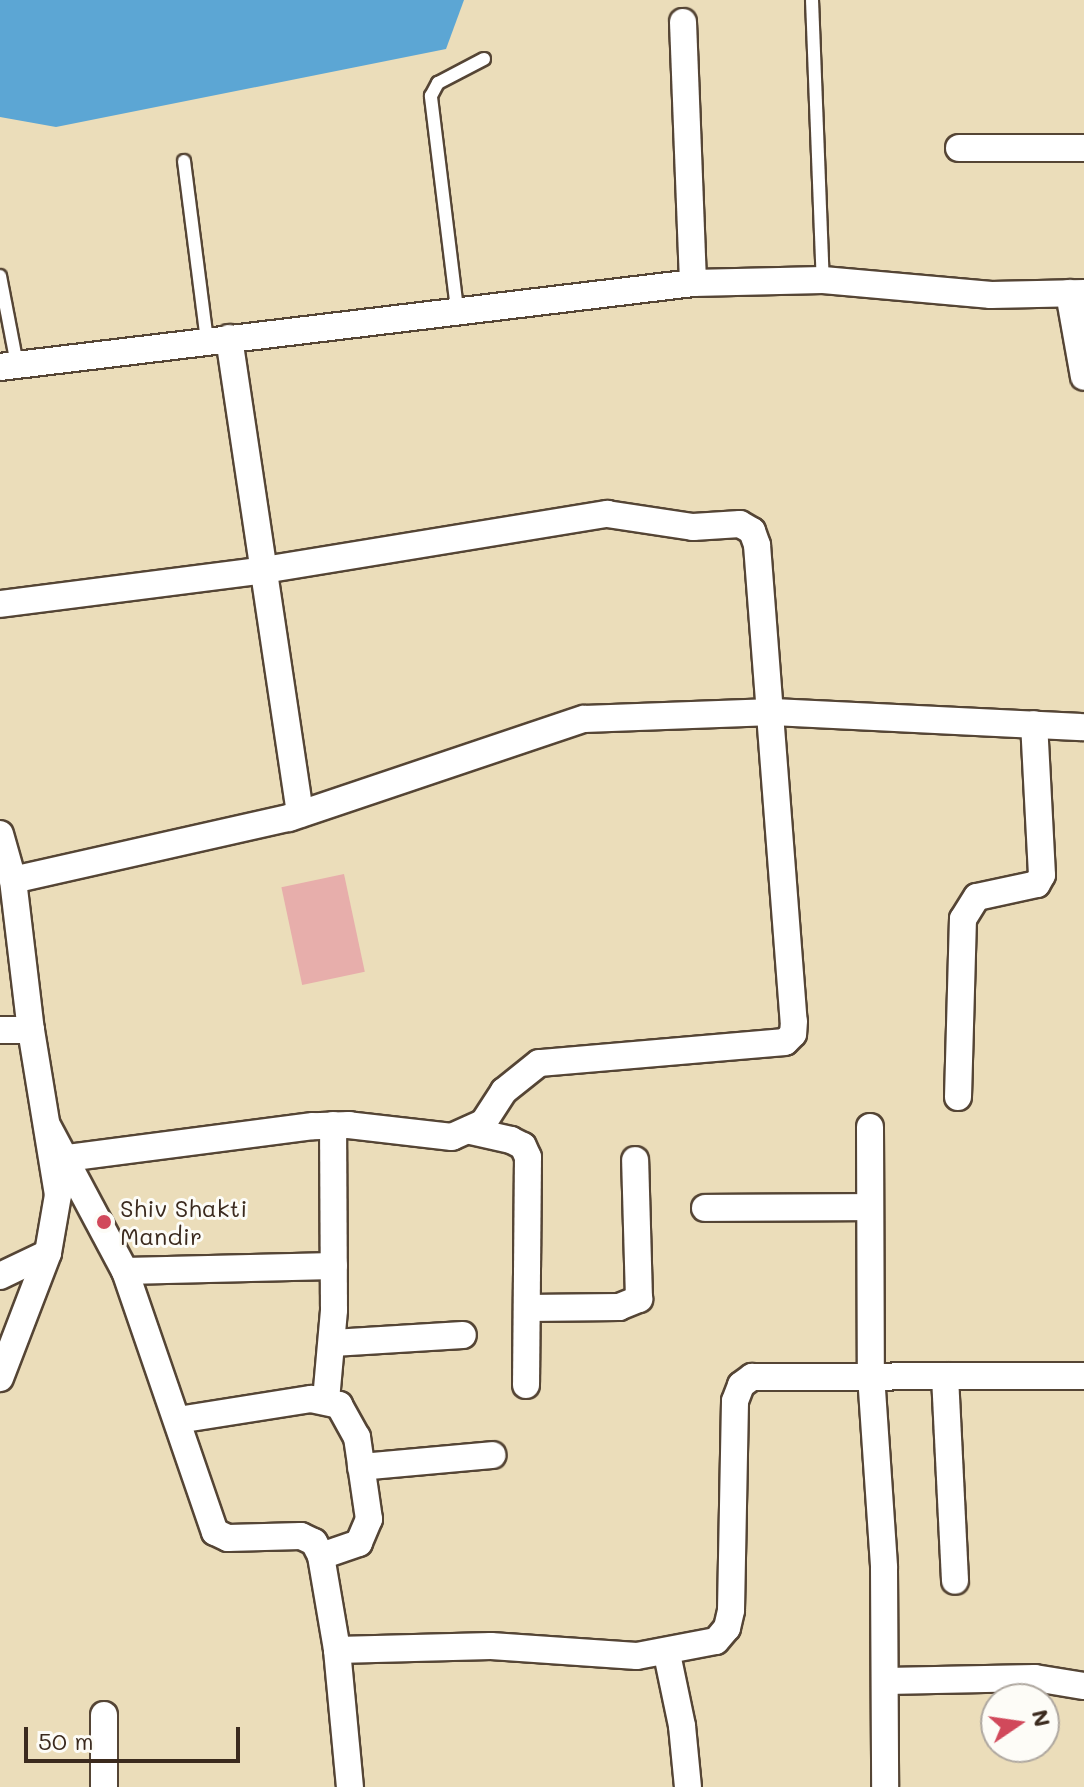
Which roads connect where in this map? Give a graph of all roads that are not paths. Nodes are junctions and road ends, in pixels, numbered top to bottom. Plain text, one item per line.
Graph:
1 (812, 0) edge
2 (683, 22) dead end
3 (484, 59) dead end
4 (959, 148) dead end
5 (1084, 148) edge
6 (184, 161) dead end
7 (0, 276) edge
8 (823, 280) junction
9 (693, 283) junction
10 (1076, 293) edge
11 (457, 309) junction
12 (218, 340) junction
13 (8, 366) edge
14 (1084, 377) edge
15 (264, 570) junction
16 (0, 604) edge
17 (773, 712) junction
18 (1034, 724) junction
19 (1084, 727) edge
20 (300, 814) junction
21 (0, 834) edge
22 (13, 880) junction
23 (0, 1030) edge
24 (31, 1030) junction
25 (958, 1097) dead end
26 (333, 1125) junction
27 (48, 1127) junction
28 (870, 1127) dead end
29 (471, 1131) junction
30 (66, 1158) junction
31 (635, 1160) dead end
32 (870, 1207) junction
33 (705, 1208) dead end
34 (48, 1253) junction
35 (334, 1266) junction
36 (125, 1271) junction
37 (0, 1276) edge
38 (527, 1308) junction
39 (463, 1335) dead end
40 (333, 1343) junction
41 (871, 1375) junction
42 (945, 1376) junction
43 (1084, 1376) edge
44 (0, 1378) edge
45 (526, 1385) dead end
46 (326, 1400) junction
47 (178, 1420) junction
48 (492, 1455) dead end
49 (361, 1467) junction
50 (321, 1556) junction
51 (955, 1581) dead end
52 (337, 1650) junction
53 (667, 1654) junction
54 (886, 1681) junction
55 (1084, 1686) edge
56 (104, 1715) dead end
57 (104, 1787) edge
58 (350, 1787) edge
59 (688, 1787) edge
60 (885, 1787) edge

1 - 8 lane
2 - 9 street
3 - 11 lane
4 - 5 street
6 - 12 lane
7 - 13 lane
8 - 9 street
8 - 10 street
9 - 11 street
10 - 14 street
11 - 12 street
12 - 13 street
12 - 15 street
15 - 16 street
15 - 17 street
15 - 20 street
17 - 18 street
17 - 20 street
17 - 29 street
18 - 19 street
18 - 25 street
20 - 22 street
21 - 22 street
22 - 24 street
23 - 24 street
24 - 27 street
26 - 29 street
26 - 30 street
26 - 35 street
27 - 30 street
27 - 34 street
28 - 32 street
29 - 38 street
30 - 36 street
31 - 38 street
32 - 33 street
32 - 41 street
34 - 37 street
34 - 44 street
35 - 36 street
35 - 40 street
36 - 47 street
38 - 45 street
39 - 40 street
40 - 46 street
41 - 42 street
41 - 53 street
41 - 54 street
42 - 43 street
42 - 51 street
46 - 47 street
46 - 49 street
47 - 50 street
48 - 49 street
49 - 50 street
50 - 52 street
52 - 53 street
52 - 58 street
53 - 59 street
54 - 55 street
54 - 60 street
56 - 57 street

